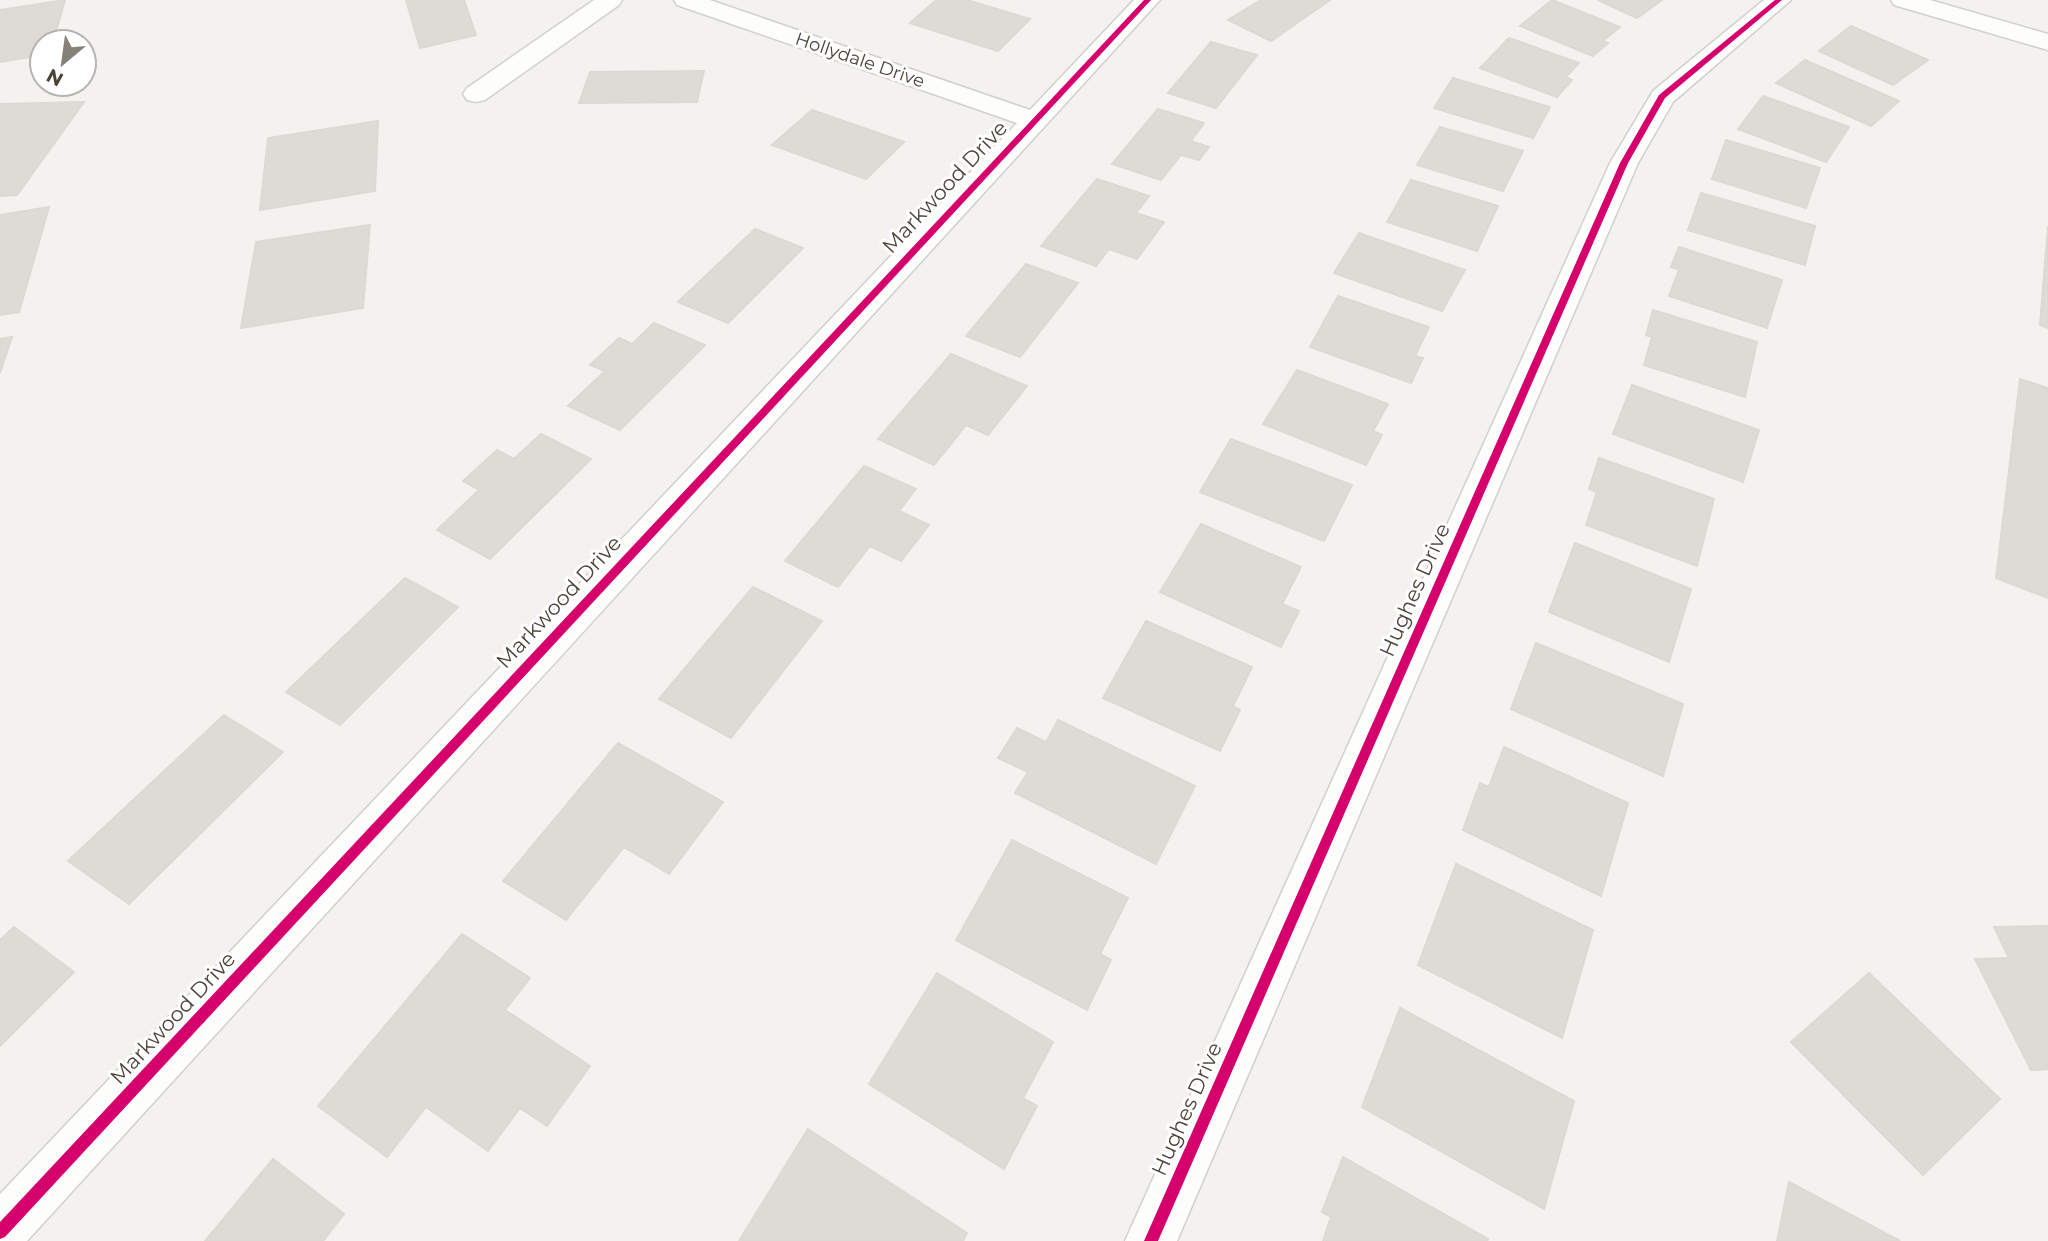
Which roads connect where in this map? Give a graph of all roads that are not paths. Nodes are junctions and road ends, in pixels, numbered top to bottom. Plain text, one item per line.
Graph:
1 (610, 0) edge
2 (686, 0) edge
3 (1148, 0) edge
4 (1779, 0) edge
5 (1903, 0) edge
6 (2048, 42) edge
7 (476, 94) dead end
8 (1034, 120) junction
9 (0, 1232) edge
10 (1150, 1241) edge

1 - 7 street
2 - 8 street, Hollydale Drive
3 - 8 street, Markwood Drive
4 - 10 street, Hughes Drive
5 - 6 street
8 - 9 street, Markwood Drive

